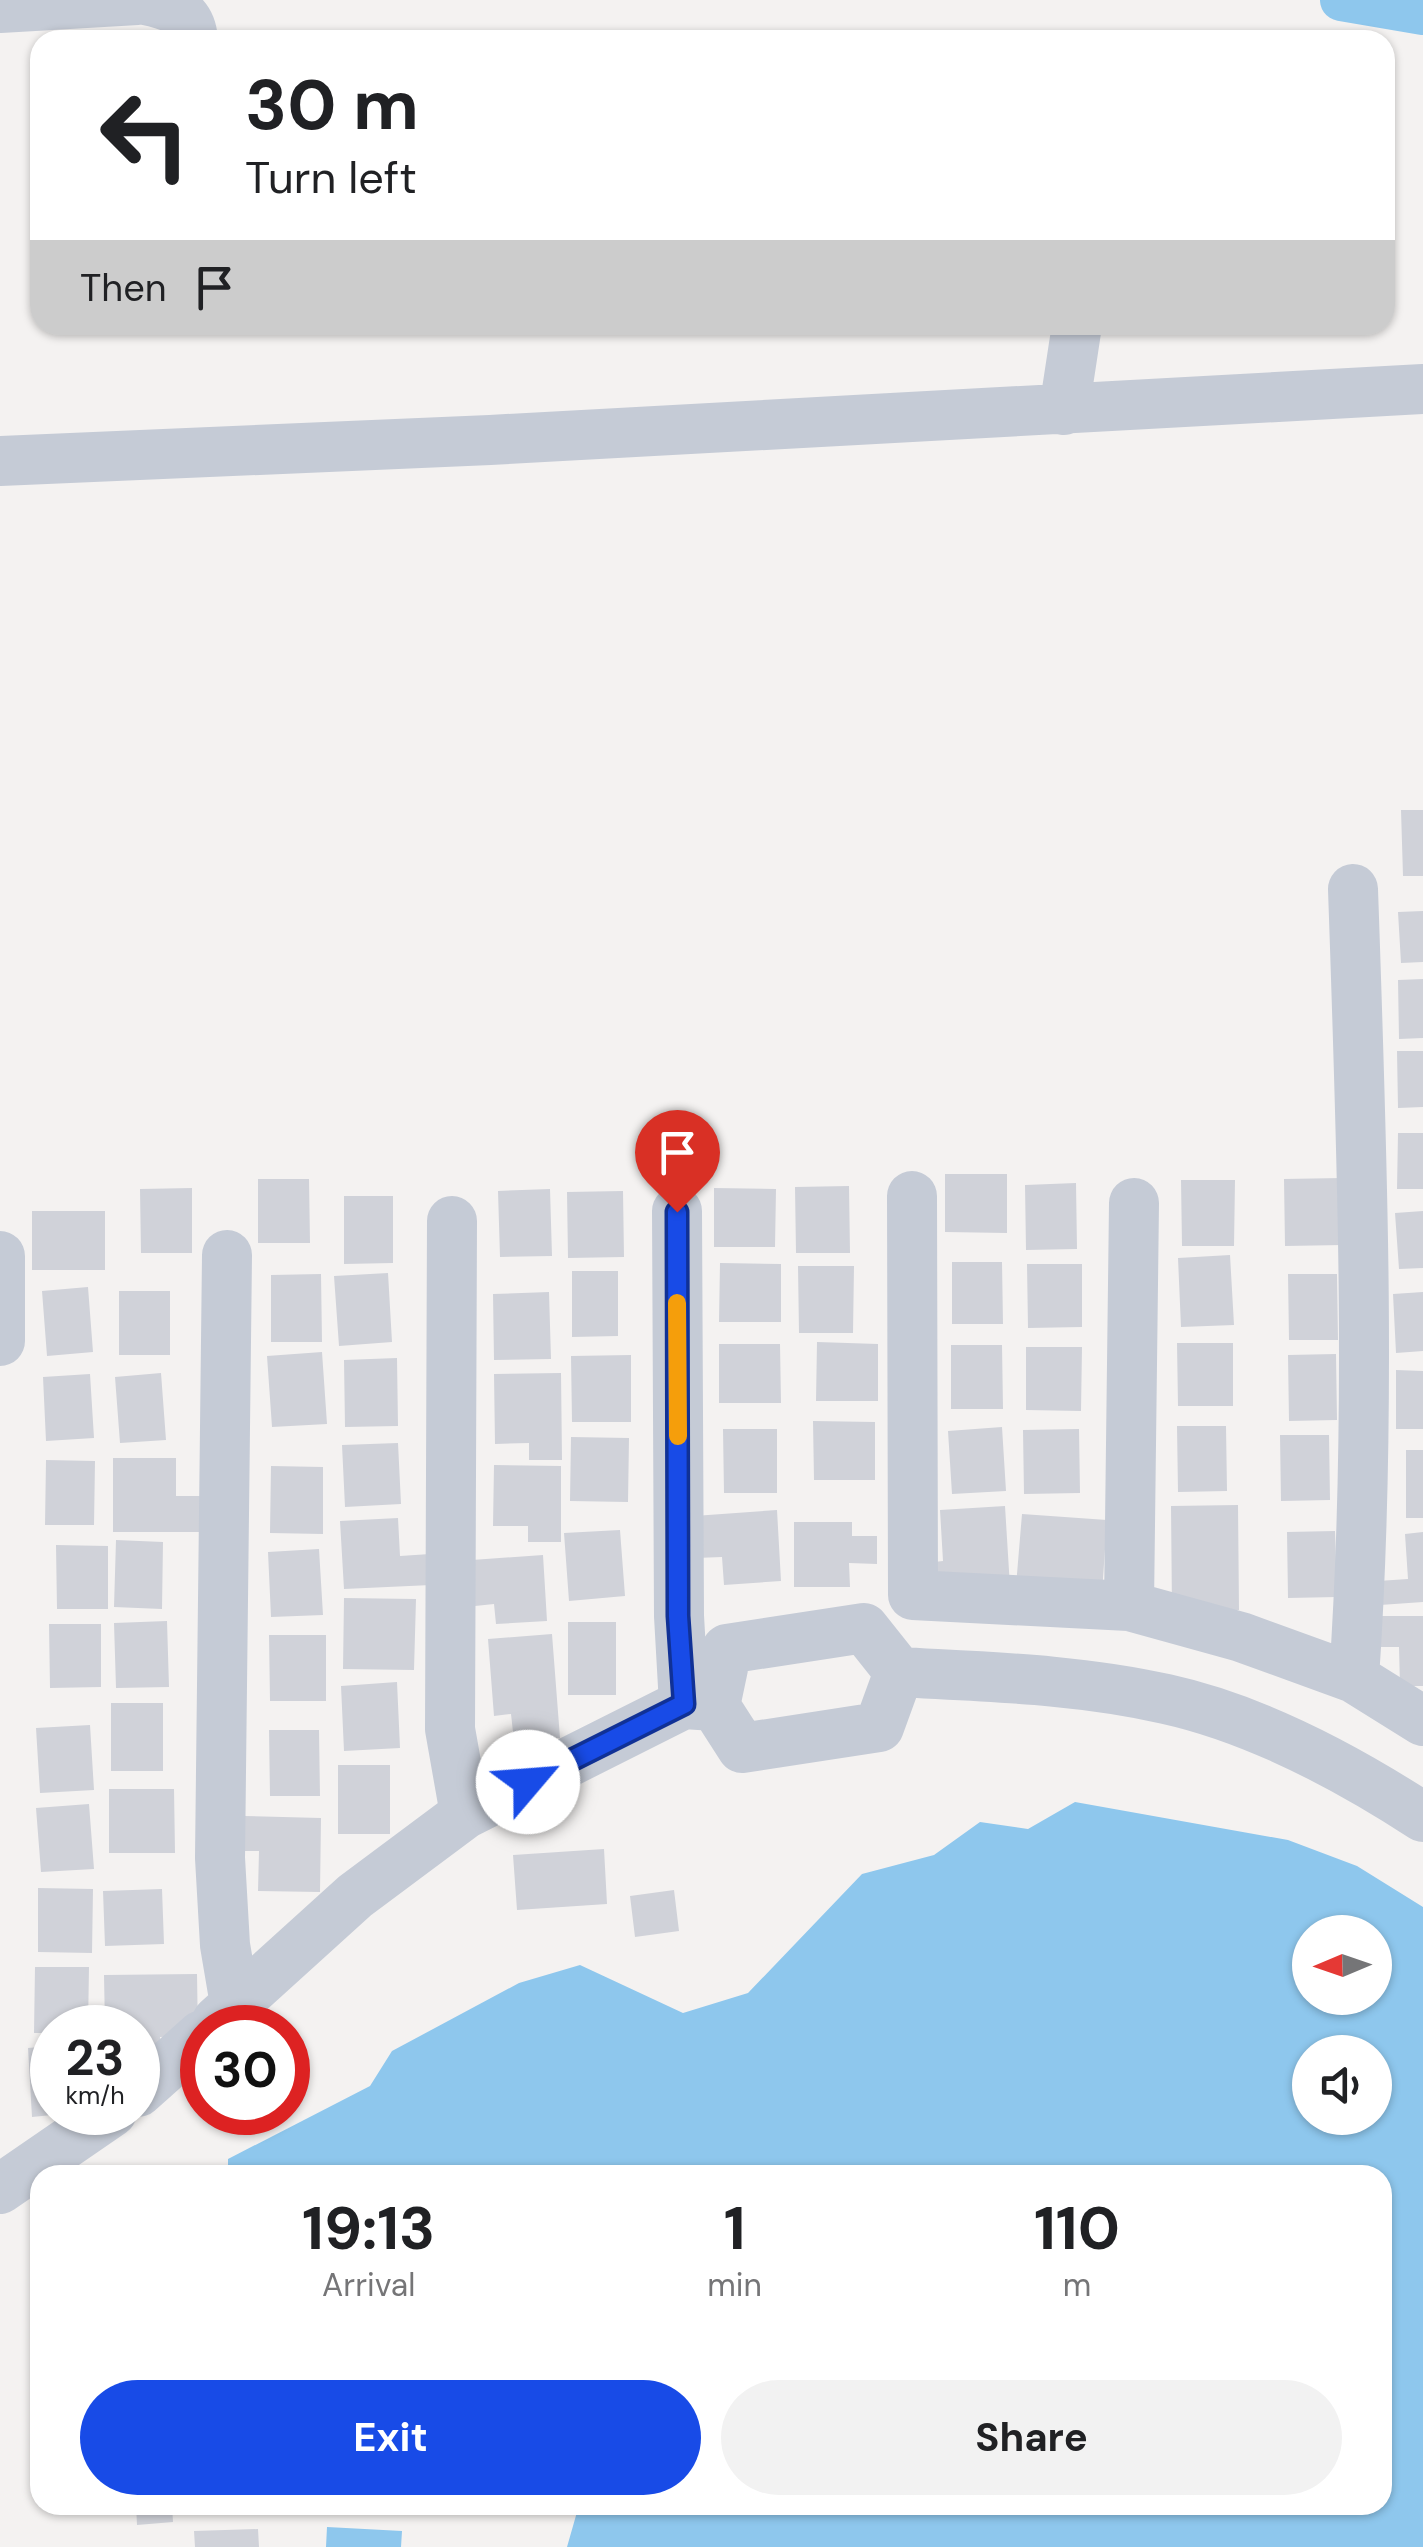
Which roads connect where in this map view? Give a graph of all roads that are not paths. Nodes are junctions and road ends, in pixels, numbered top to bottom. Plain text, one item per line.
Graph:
1 (0, 8) edge
2 (173, 11) edge
3 (1076, 335) edge
4 (1423, 389) edge
5 (1064, 410) junction
6 (0, 460) edge
7 (1353, 889) dead end
8 (912, 1196) dead end
9 (1134, 1203) dead end
10 (677, 1212) dead end
11 (452, 1220) dead end
12 (227, 1255) dead end
13 (0, 1256) edge
14 (0, 1341) edge
15 (1129, 1606) junction
16 (899, 1672) junction
17 (1354, 1678) junction
18 (700, 1705) junction
19 (1423, 1721) edge
20 (465, 1814) junction
21 (1423, 1817) edge
22 (218, 2005) edge
23 (235, 2005) edge
24 (180, 2054) edge
25 (160, 2072) edge
26 (79, 2135) edge
27 (35, 2165) edge
28 (30, 2168) edge
29 (0, 2189) edge

1 - 2 street
3 - 5 street
4 - 5 street
5 - 6 street
7 - 17 street
8 - 15 street
9 - 15 street
10 - 18 street
11 - 20 street
12 - 22 street
13 - 14 street
15 - 17 street
16 - 18 street
16 - 18 street
16 - 21 street
17 - 19 street
18 - 20 street
20 - 23 street
24 - 25 street
26 - 27 street
28 - 29 street

